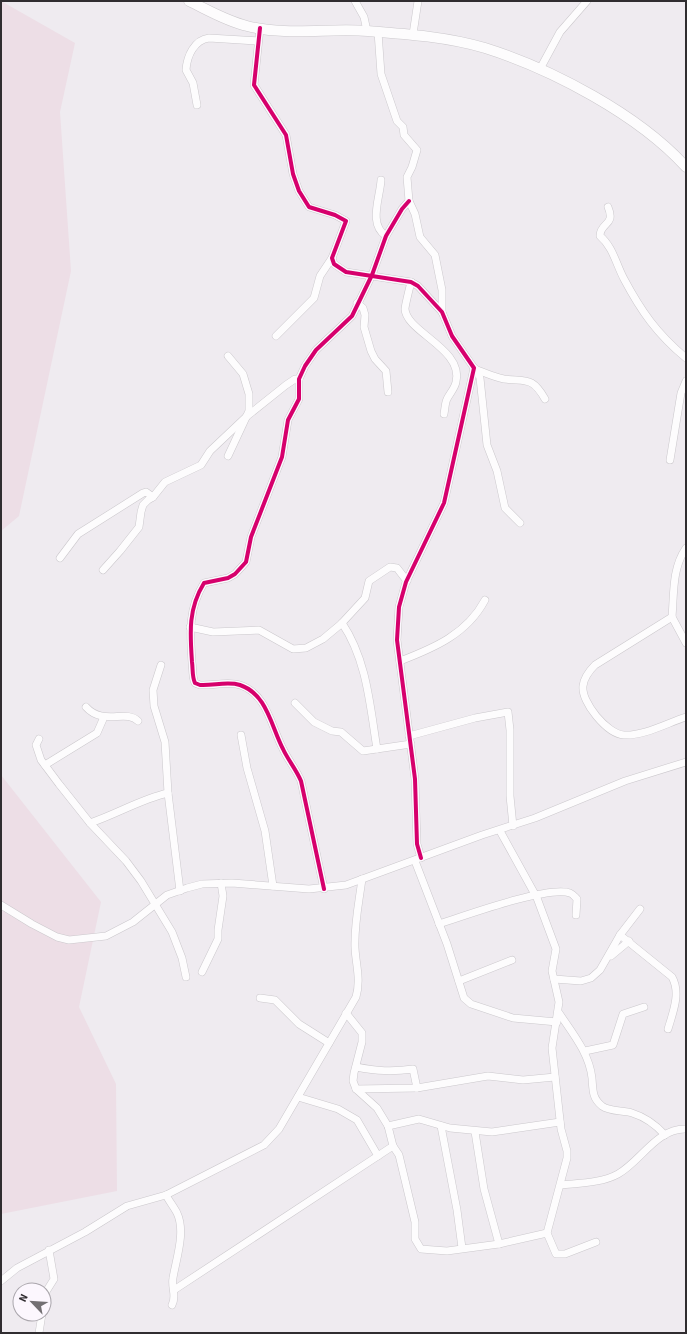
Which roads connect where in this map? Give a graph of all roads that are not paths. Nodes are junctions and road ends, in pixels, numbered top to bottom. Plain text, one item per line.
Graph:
1 (189, 1) edge
2 (356, 1) edge
3 (418, 1) edge
4 (587, 1) edge
5 (260, 28) junction
6 (373, 31) junction
7 (413, 34) junction
8 (258, 41) junction
9 (540, 69) junction
10 (197, 105) dead end
11 (686, 167) edge
12 (381, 180) dead end
13 (409, 201) junction
14 (608, 207) dead end
15 (386, 236) junction
16 (332, 258) junction
17 (372, 275) junction
18 (411, 282) junction
19 (357, 303) junction
20 (442, 312) junction
21 (276, 336) dead end
22 (228, 356) dead end
23 (686, 358) edge
24 (475, 369) junction
25 (298, 379) junction
26 (686, 381) edge
27 (388, 392) dead end
28 (545, 399) dead end
29 (444, 414) dead end
30 (246, 417) junction
31 (228, 456) dead end
32 (670, 460) dead end
33 (153, 497) junction
34 (520, 523) dead end
35 (686, 548) edge
36 (60, 558) dead end
37 (103, 570) dead end
38 (407, 580) junction
39 (485, 600) dead end
40 (672, 618) junction
41 (342, 623) junction
42 (190, 627) junction
43 (686, 643) edge
44 (400, 661) junction
45 (161, 664) dead end
46 (295, 703) dead end
47 (86, 707) dead end
48 (104, 716) junction
49 (686, 717) edge
50 (138, 721) dead end
51 (241, 736) dead end
52 (409, 736) junction
53 (39, 739) dead end
54 (411, 744) junction
55 (377, 749) junction
56 (686, 762) edge
57 (45, 765) junction
58 (168, 793) junction
59 (90, 823) junction
60 (513, 826) junction
61 (500, 831) junction
62 (418, 860) junction
63 (362, 880) junction
64 (221, 883) junction
65 (273, 886) junction
66 (324, 889) junction
67 (180, 891) junction
68 (535, 894) junction
69 (154, 904) junction
70 (1, 905) edge
71 (640, 909) dead end
72 (576, 915) dead end
73 (440, 924) junction
74 (620, 935) junction
75 (629, 941) junction
76 (512, 960) dead end
77 (604, 963) junction
78 (202, 972) dead end
79 (186, 977) dead end
80 (554, 979) junction
81 (458, 982) junction
82 (260, 998) dead end
83 (644, 1007) dead end
84 (346, 1013) junction
85 (559, 1013) junction
86 (557, 1022) junction
87 (668, 1029) dead end
88 (329, 1043) junction
89 (585, 1051) junction
90 (356, 1067) junction
91 (555, 1077) junction
92 (417, 1088) junction
93 (356, 1089) junction
94 (298, 1097) junction
95 (560, 1122) junction
96 (388, 1126) junction
97 (441, 1126) junction
98 (686, 1129) edge
99 (475, 1132) junction
100 (665, 1135) junction
101 (393, 1146) junction
102 (378, 1156) junction
103 (561, 1185) junction
104 (166, 1195) junction
105 (547, 1233) junction
106 (596, 1242) dead end
107 (499, 1244) junction
108 (462, 1248) junction
109 (49, 1250) junction
110 (1, 1281) edge
111 (52, 1282) edge
112 (174, 1290) junction
113 (172, 1305) dead end
114 (41, 1322) edge
115 (39, 1333) edge

1 - 5 street
2 - 6 street
3 - 7 street
4 - 9 street
5 - 6 street
5 - 8 street
6 - 7 street
6 - 13 street
7 - 9 street
8 - 10 street
8 - 16 street
9 - 11 street
12 - 15 street
13 - 15 street
13 - 20 street
14 - 23 street
15 - 17 street
16 - 17 street
16 - 21 street
17 - 18 street
17 - 19 street
18 - 20 street
18 - 29 street
19 - 25 street
19 - 27 street
20 - 24 street
22 - 30 street
24 - 28 street
24 - 34 street
24 - 38 street
25 - 30 street
25 - 42 street
26 - 32 street
30 - 31 street
30 - 33 street
33 - 36 street
33 - 37 street
35 - 40 street
38 - 41 street
38 - 44 street
39 - 44 street
40 - 43 street
40 - 49 street
41 - 42 street
41 - 55 street
42 - 66 street
44 - 52 street
45 - 58 street
46 - 55 street
47 - 48 street
48 - 50 street
48 - 57 street
51 - 65 street
52 - 54 street
52 - 60 street
53 - 57 street
54 - 55 street
54 - 62 street
56 - 60 street
57 - 59 street
58 - 59 street
58 - 67 street
59 - 69 street
60 - 61 street
61 - 62 street
61 - 68 street
62 - 63 street
62 - 73 street
63 - 66 street
63 - 84 street
64 - 65 street
64 - 67 street
64 - 78 street
65 - 66 street
67 - 69 street
68 - 72 street
68 - 73 street
68 - 80 street
69 - 70 street
69 - 79 street
71 - 74 street
73 - 81 street
74 - 75 street
74 - 77 street
75 - 77 street
75 - 87 street
76 - 81 street
77 - 80 street
80 - 85 street
81 - 86 street
82 - 88 street
83 - 89 street
84 - 88 street
84 - 90 street
85 - 86 street
85 - 89 street
86 - 91 street
88 - 94 street
89 - 100 street
90 - 92 street
90 - 93 street
91 - 92 street
91 - 95 street
92 - 93 street
93 - 96 street
94 - 102 street
94 - 104 street
95 - 99 street
95 - 103 street
96 - 97 street
96 - 101 street
97 - 99 street
97 - 108 street
98 - 100 street
99 - 107 street
100 - 103 street
101 - 102 street
101 - 108 street
102 - 112 street
103 - 105 street
104 - 109 street
104 - 112 street
105 - 106 street
105 - 107 street
107 - 108 street
109 - 110 street
109 - 111 street
112 - 113 street
114 - 115 street

